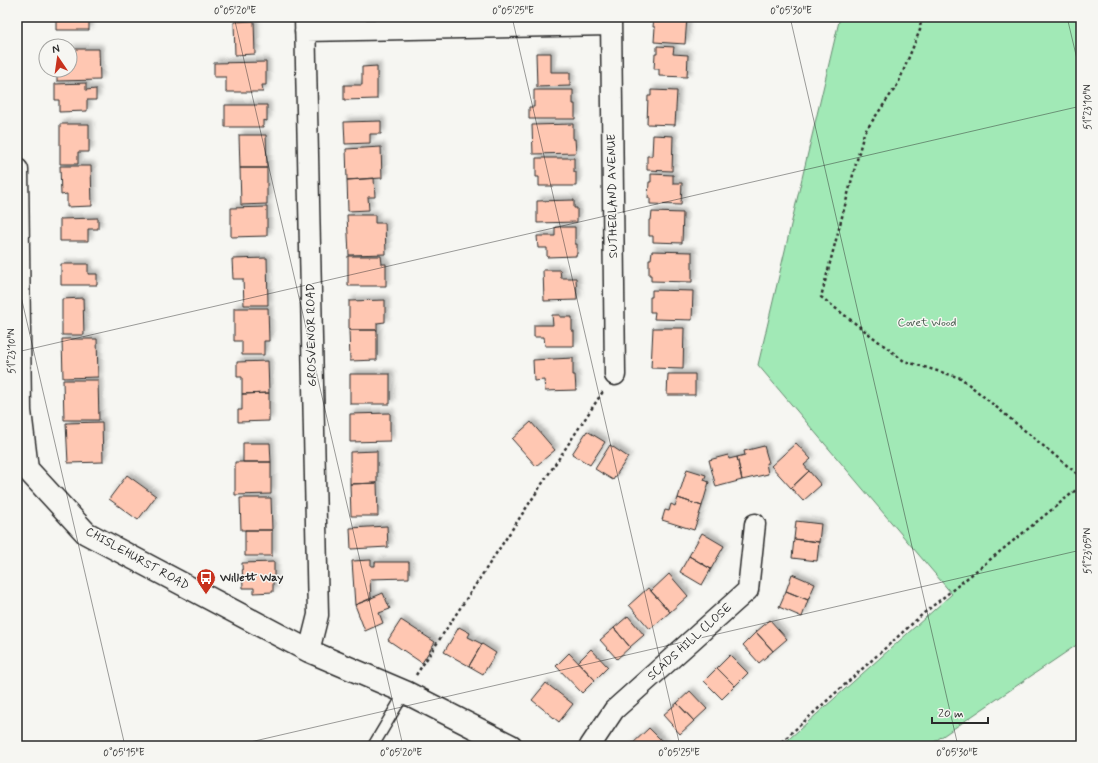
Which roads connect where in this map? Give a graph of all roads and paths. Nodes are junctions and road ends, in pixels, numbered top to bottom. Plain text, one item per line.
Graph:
1 (921, 17) edge
2 (611, 21) edge
3 (305, 24) edge
4 (17, 170) edge
5 (615, 375) joint
6 (22, 469) edge
7 (1081, 477) edge
8 (1081, 486) edge
9 (755, 524) dead end
10 (309, 651) junction
11 (411, 683) junction
12 (373, 746) edge
13 (511, 746) edge
14 (590, 746) edge
15 (777, 746) edge

1 - 7 path
2 - 3 street
2 - 5 street, SUTHERLAND AVENUE
3 - 10 street, GROSVENOR ROAD
4 - 6 main road, CHISLEHURST ROAD
5 - 11 path
6 - 10 main road, CHISLEHURST ROAD
8 - 15 path
9 - 14 street, SCADS HILL CLOSE
10 - 11 main road, CHISLEHURST ROAD
11 - 12 lane
11 - 13 main road, CHISLEHURST ROAD

